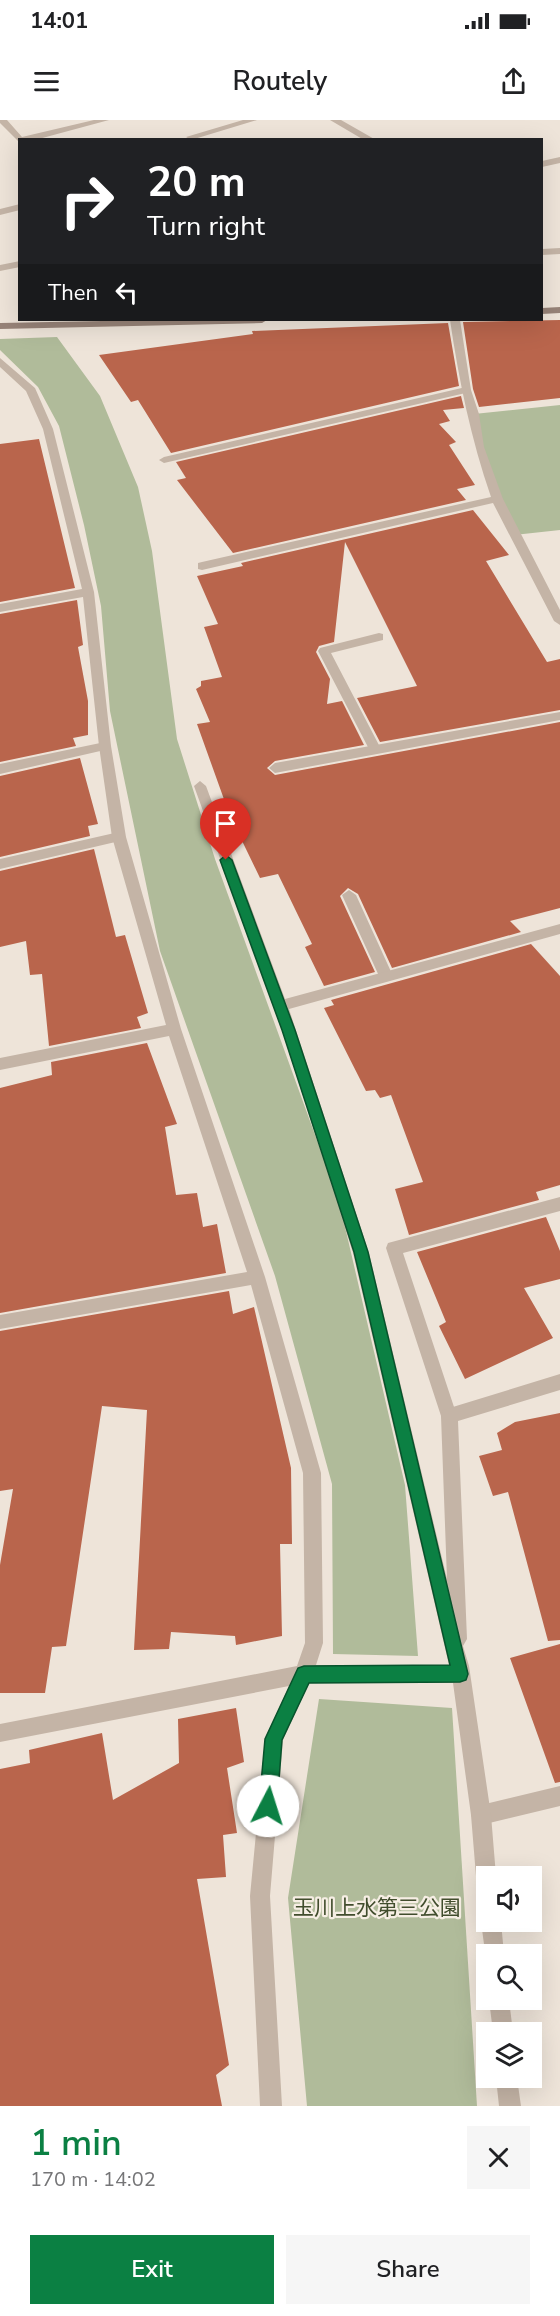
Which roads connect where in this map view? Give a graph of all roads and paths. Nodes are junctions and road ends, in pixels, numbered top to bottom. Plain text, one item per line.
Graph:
1 (2, 120) edge
2 (105, 120) edge
3 (253, 120) edge
4 (334, 120) edge
5 (190, 137) dead end
6 (19, 138) edge
7 (29, 138) edge
8 (368, 138) edge
9 (551, 162) edge
10 (560, 174) edge
11 (18, 208) edge
12 (0, 212) edge
13 (560, 251) edge
14 (543, 252) edge
15 (18, 264) edge
16 (0, 268) edge
17 (560, 310) edge
18 (543, 311) edge
19 (218, 321) edge
20 (455, 321) edge
21 (0, 326) edge
22 (0, 361) edge
23 (466, 390) junction
24 (164, 460) dead end
25 (497, 499) junction
26 (202, 566) dead end
27 (88, 592) junction
28 (0, 608) edge
29 (560, 621) edge
30 (379, 637) dead end
31 (560, 716) edge
32 (105, 746) junction
33 (375, 748) junction
34 (275, 768) dead end
35 (0, 769) edge
36 (200, 786) dead end
37 (119, 837) junction
38 (0, 864) edge
39 (349, 895) dead end
40 (560, 929) edge
41 (386, 976) junction
42 (279, 1006) junction
43 (174, 1029) junction
44 (0, 1064) edge
45 (560, 1204) edge
46 (257, 1277) junction
47 (0, 1322) edge
48 (560, 1382) edge
49 (449, 1416) junction
50 (304, 1674) junction
51 (460, 1674) junction
52 (0, 1733) edge
53 (560, 1796) edge
54 (481, 1815) junction
55 (485, 1866) edge
56 (508, 2088) edge
57 (272, 2106) edge
58 (510, 2106) edge

1 - 6 street
2 - 7 street
3 - 5 street
4 - 8 street
9 - 10 street
11 - 12 street
13 - 14 street
15 - 16 street
17 - 18 main road
19 - 21 main road
20 - 23 street
22 - 27 street
23 - 24 street
23 - 25 street
25 - 26 street
25 - 29 street
27 - 28 street
27 - 32 street
30 - 33 street
31 - 33 street
32 - 35 street
32 - 37 street
33 - 34 street
36 - 42 street
37 - 38 street
37 - 43 street
39 - 41 street
40 - 41 street
41 - 42 street
42 - 51 street
43 - 44 street
43 - 46 street
45 - 49 street
46 - 47 street
46 - 50 street
48 - 49 street
49 - 51 street
50 - 51 street
50 - 52 street
50 - 57 street
51 - 54 street
53 - 54 street
54 - 55 street
56 - 58 street

